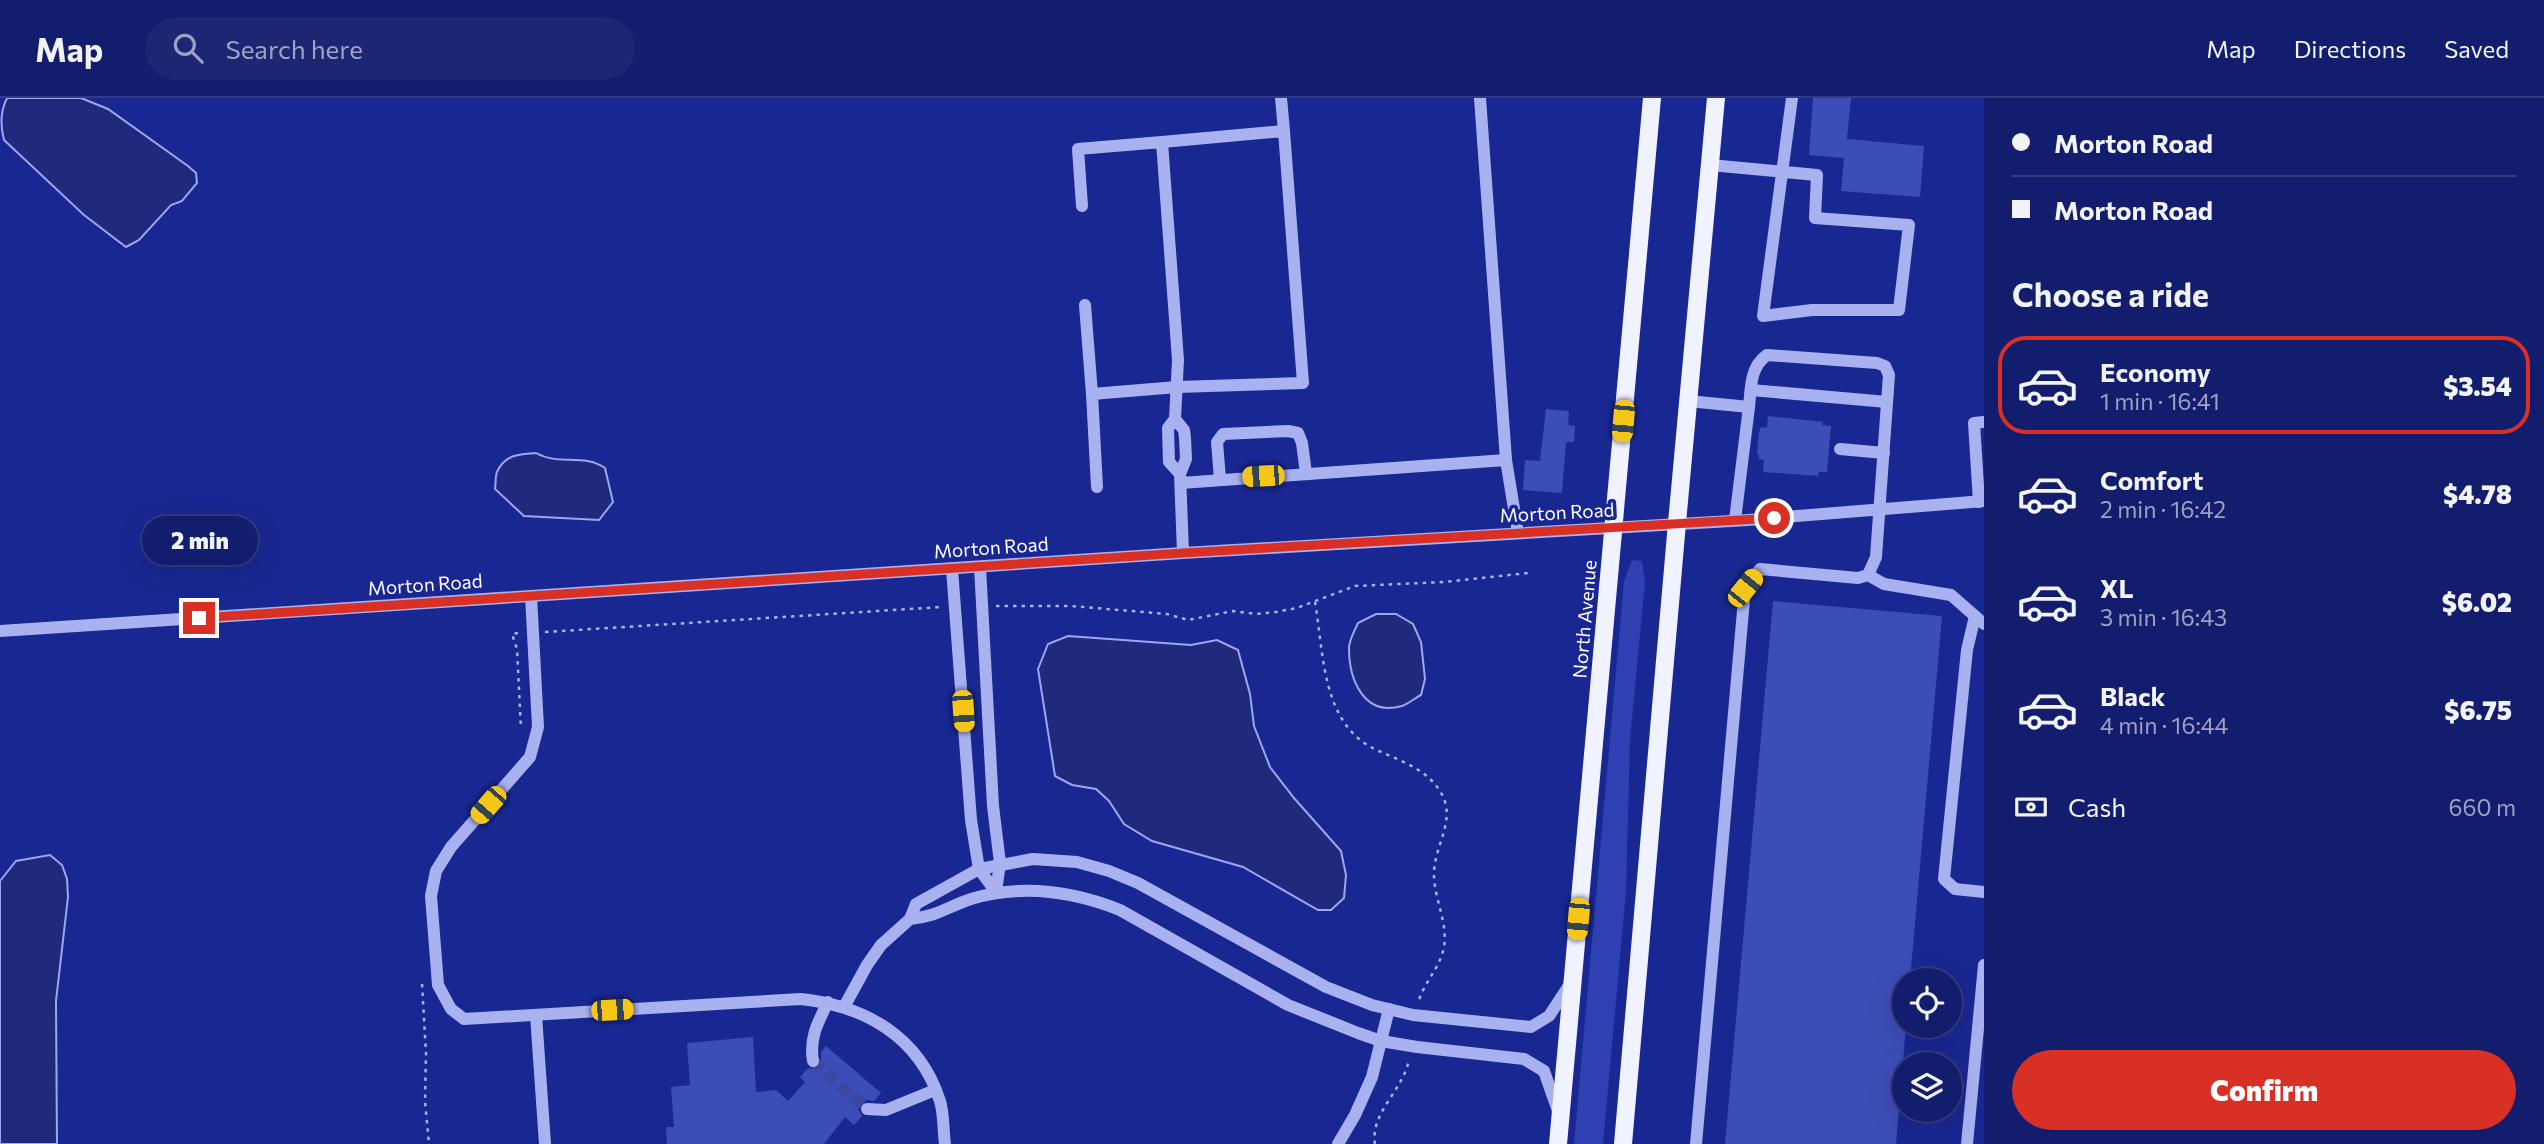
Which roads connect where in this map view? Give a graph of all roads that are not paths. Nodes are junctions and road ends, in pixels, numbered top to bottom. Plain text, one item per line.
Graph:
1 (1281, 98) edge
2 (1480, 98) edge
3 (1652, 98) edge
4 (1716, 98) edge
5 (1792, 98) edge
6 (1284, 131) junction
7 (1162, 142) junction
8 (1710, 165) junction
9 (1783, 172) junction
10 (1082, 206) dead end
11 (1085, 306) dead end
12 (1177, 387) junction
13 (1751, 390) junction
14 (1092, 394) junction
15 (1688, 401) junction
16 (1887, 402) junction
17 (1749, 407) junction
18 (1984, 422) edge
19 (1840, 449) dead end
20 (1884, 453) junction
21 (1506, 460) junction
22 (1306, 473) junction
23 (1180, 478) junction
24 (1220, 479) junction
25 (1097, 486) dead end
26 (1981, 502) edge
27 (1880, 511) junction
28 (1735, 520) junction
29 (1677, 523) junction
30 (1613, 528) junction
31 (1518, 533) junction
32 (1183, 553) junction
33 (979, 567) junction
34 (952, 569) junction
35 (1868, 575) junction
36 (531, 596) junction
37 (1980, 620) edge
38 (0, 631) edge
39 (1000, 863) junction
40 (979, 869) junction
41 (996, 892) junction
42 (1984, 892) edge
43 (909, 919) junction
44 (1984, 965) edge
45 (1572, 980) junction
46 (828, 1002) junction
47 (844, 1007) junction
48 (1389, 1009) junction
49 (536, 1014) junction
50 (1381, 1041) junction
51 (813, 1061) dead end
52 (935, 1090) junction
53 (867, 1109) dead end
54 (1560, 1116) junction
55 (545, 1144) edge
56 (945, 1144) edge
57 (1338, 1144) edge
58 (1558, 1144) edge
59 (1623, 1144) edge
60 (1696, 1144) edge
61 (1967, 1144) edge

1 - 6 street
2 - 21 street
3 - 30 main road, North Avenue
4 - 8 main road
5 - 9 street
6 - 7 street
6 - 12 street
7 - 10 street
7 - 12 street
8 - 9 street
8 - 15 main road
9 - 9 street
11 - 14 street
12 - 14 street
12 - 23 street
13 - 16 street
13 - 16 street
13 - 17 street
14 - 25 street
15 - 17 street
15 - 29 main road
16 - 20 street
17 - 28 street
18 - 26 street
19 - 20 street
20 - 27 street
21 - 22 street
21 - 31 street
22 - 24 street
22 - 24 street
23 - 24 street
23 - 32 street
26 - 27 street, Morton Road
27 - 28 street, Morton Road
27 - 35 street
28 - 29 street, Morton Road
29 - 30 street, Morton Road
29 - 59 main road
30 - 31 street, Morton Road
30 - 45 main road, North Avenue
31 - 32 street, Morton Road
32 - 33 street, Morton Road
33 - 34 street, Morton Road
33 - 39 street
34 - 36 street, Morton Road
34 - 40 street
35 - 37 street
35 - 60 street
36 - 38 street, Morton Road
36 - 49 street
37 - 42 street
39 - 40 street
39 - 41 street
39 - 48 street
40 - 41 street
40 - 43 street
41 - 43 street
41 - 50 street
43 - 47 street
44 - 61 street
45 - 48 street
45 - 54 main road, North Avenue
46 - 47 street
46 - 49 street
46 - 51 street
47 - 52 street
48 - 50 street
49 - 55 street
50 - 54 street
50 - 57 street
52 - 53 street
52 - 56 street
54 - 58 main road, North Avenue

